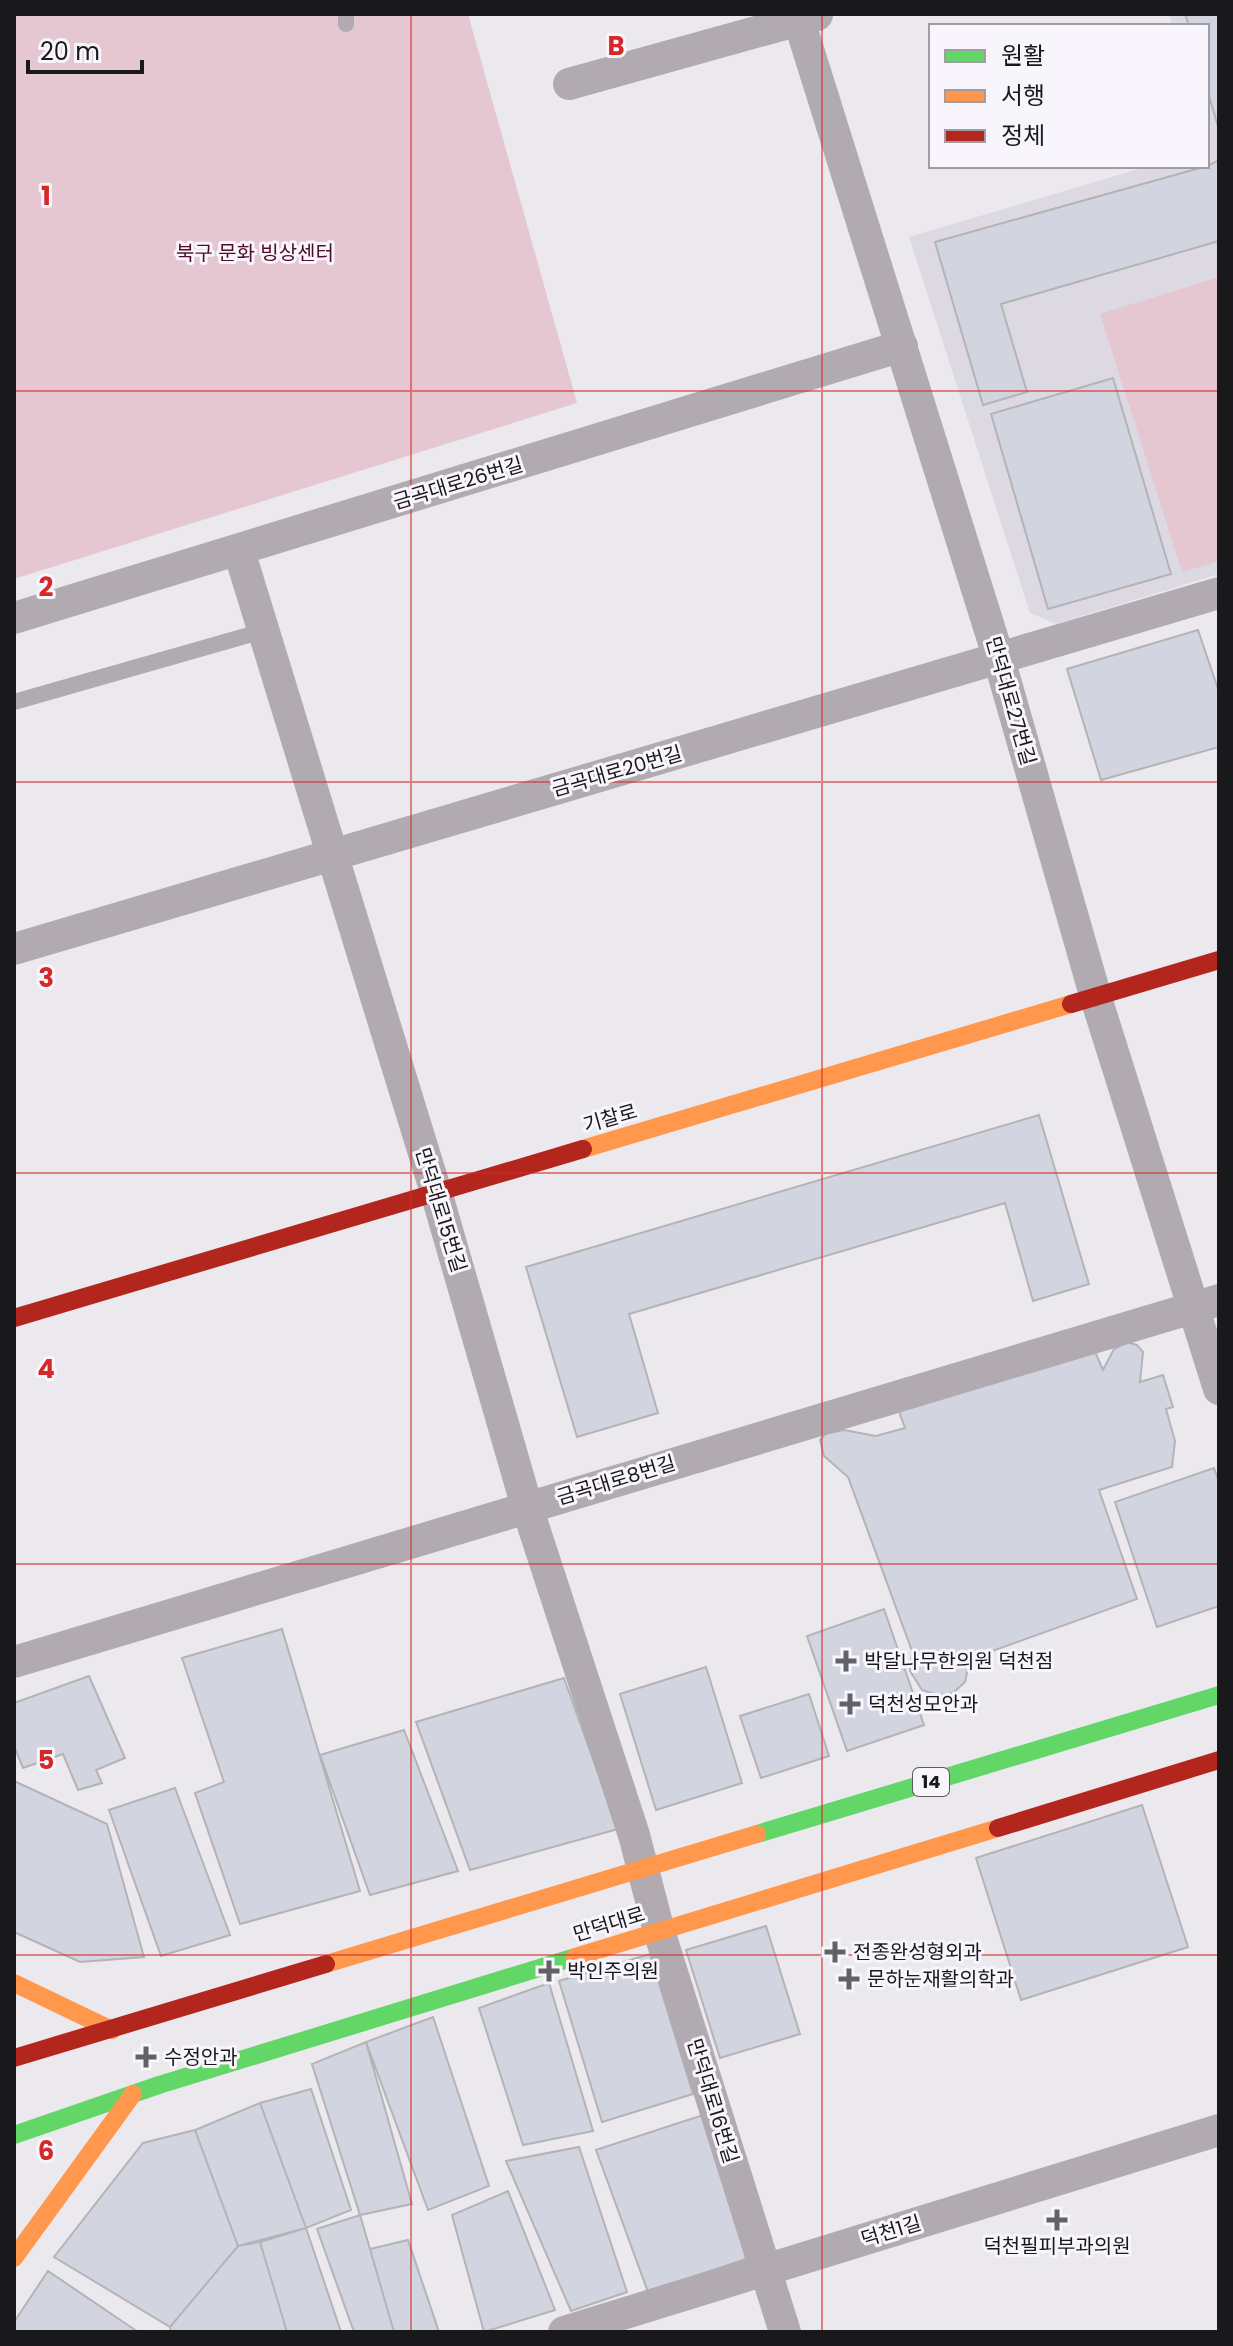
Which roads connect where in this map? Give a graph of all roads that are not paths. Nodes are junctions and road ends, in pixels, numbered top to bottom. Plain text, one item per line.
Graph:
1 (805, 16) edge
2 (569, 84) dead end
3 (902, 346) junction
4 (239, 551) junction
5 (1219, 593) edge
6 (14, 618) edge
7 (263, 631) junction
8 (999, 659) junction
9 (14, 702) edge
10 (331, 855) junction
11 (14, 949) edge
12 (1219, 960) edge
13 (1096, 998) junction
14 (436, 1192) junction
15 (1206, 1304) edge
16 (14, 1318) edge
17 (1219, 1389) edge
18 (527, 1507) junction
19 (14, 1662) edge
20 (1219, 1695) edge
21 (1219, 1760) edge
22 (643, 1869) junction
23 (659, 1931) junction
24 (14, 1983) edge
25 (112, 2030) junction
26 (14, 2058) edge
27 (133, 2094) junction
28 (1219, 2130) edge
29 (14, 2135) edge
30 (14, 2258) edge
31 (765, 2270) junction
32 (564, 2332) edge
33 (785, 2332) edge

1 - 2 street
1 - 3 street, 만덕대로27번길
3 - 4 street, 금곡대로26번길
3 - 8 street, 만덕대로27번길
4 - 6 street, 금곡대로26번길
4 - 7 street, 만덕대로15번길
5 - 8 street, 금곡대로20번길
7 - 9 lane
7 - 10 street, 만덕대로15번길
8 - 10 street, 금곡대로20번길
8 - 13 street, 만덕대로27번길
10 - 11 street, 금곡대로20번길
10 - 14 street, 만덕대로15번길
12 - 13 main road, 기찰로
13 - 14 main road, 기찰로
13 - 15 street, 만덕대로27번길
14 - 16 main road, 기찰로
14 - 18 street, 만덕대로15번길
15 - 17 street, 만덕대로27번길
15 - 18 street, 금곡대로8번길
18 - 19 street, 금곡대로8번길
18 - 22 street, 만덕대로15번길
20 - 22 main road, 14
21 - 23 main road, 만덕대로
22 - 23 street, 만덕대로16번길
22 - 25 main road
23 - 27 main road, 만덕대로
23 - 31 street, 만덕대로16번길
24 - 25 main road
25 - 26 main road
27 - 29 main road, 만덕대로
27 - 30 main road
28 - 31 street, 덕천1길
31 - 32 street, 덕천1길
31 - 33 street, 만덕대로16번길

